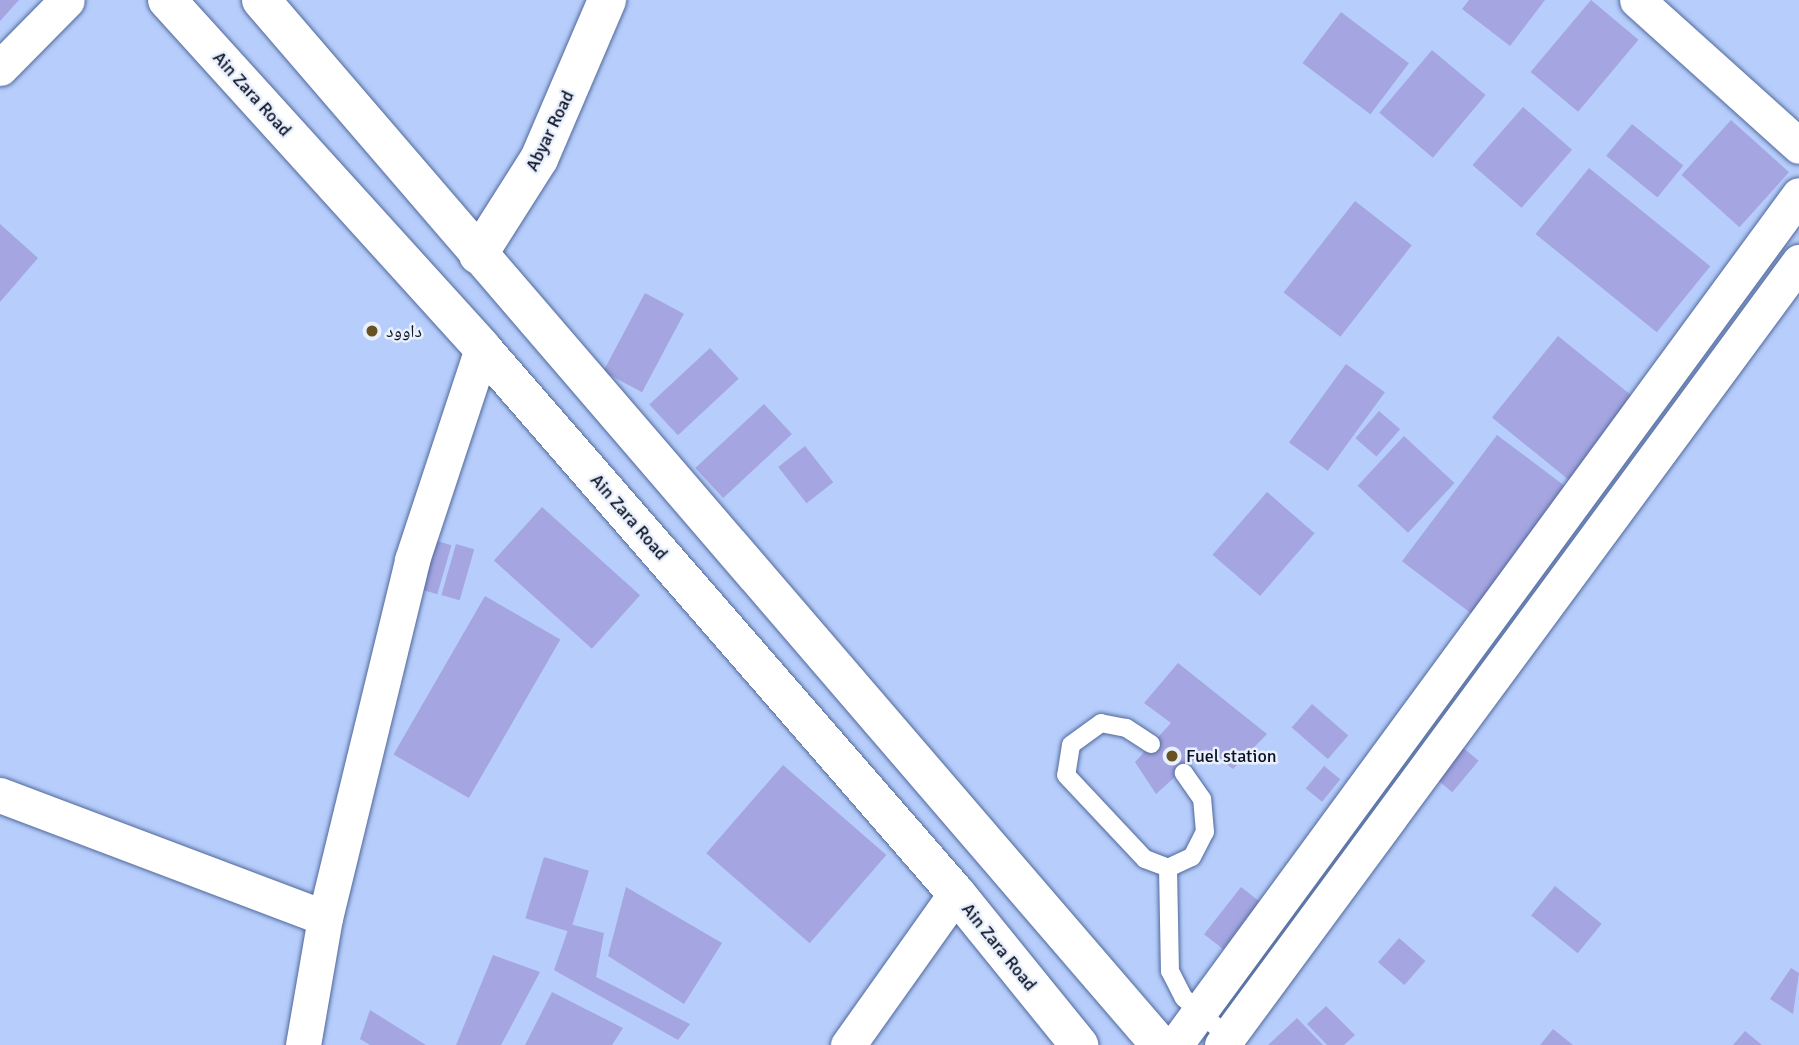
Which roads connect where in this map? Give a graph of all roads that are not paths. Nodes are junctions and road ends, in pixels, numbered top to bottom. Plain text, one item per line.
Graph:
1 (67, 0) edge
2 (167, 0) edge
3 (261, 0) edge
4 (607, 0) edge
5 (1637, 0) edge
6 (0, 68) edge
7 (1799, 146) edge
8 (1799, 195) edge
9 (478, 255) junction
10 (1799, 262) edge
11 (482, 348) junction
12 (1151, 744) dead end
13 (1184, 773) dead end
14 (0, 795) edge
15 (1168, 869) junction
16 (956, 893) junction
17 (325, 918) junction
18 (1199, 1013) junction
19 (1225, 1041) edge
20 (303, 1045) edge
21 (848, 1045) edge
22 (1079, 1045) edge
23 (1160, 1045) edge
24 (1175, 1045) edge

1 - 6 street
2 - 11 main road, Ain Zara Road
3 - 9 main road
4 - 9 main road, Abyar Road
5 - 7 street
8 - 18 street
9 - 23 main road
10 - 19 street
11 - 16 main road, Ain Zara Road
11 - 17 street
12 - 15 lane
13 - 15 lane
14 - 17 street
15 - 18 lane
16 - 21 street
16 - 22 main road, Ain Zara Road
17 - 20 street
18 - 19 lane
18 - 24 street

